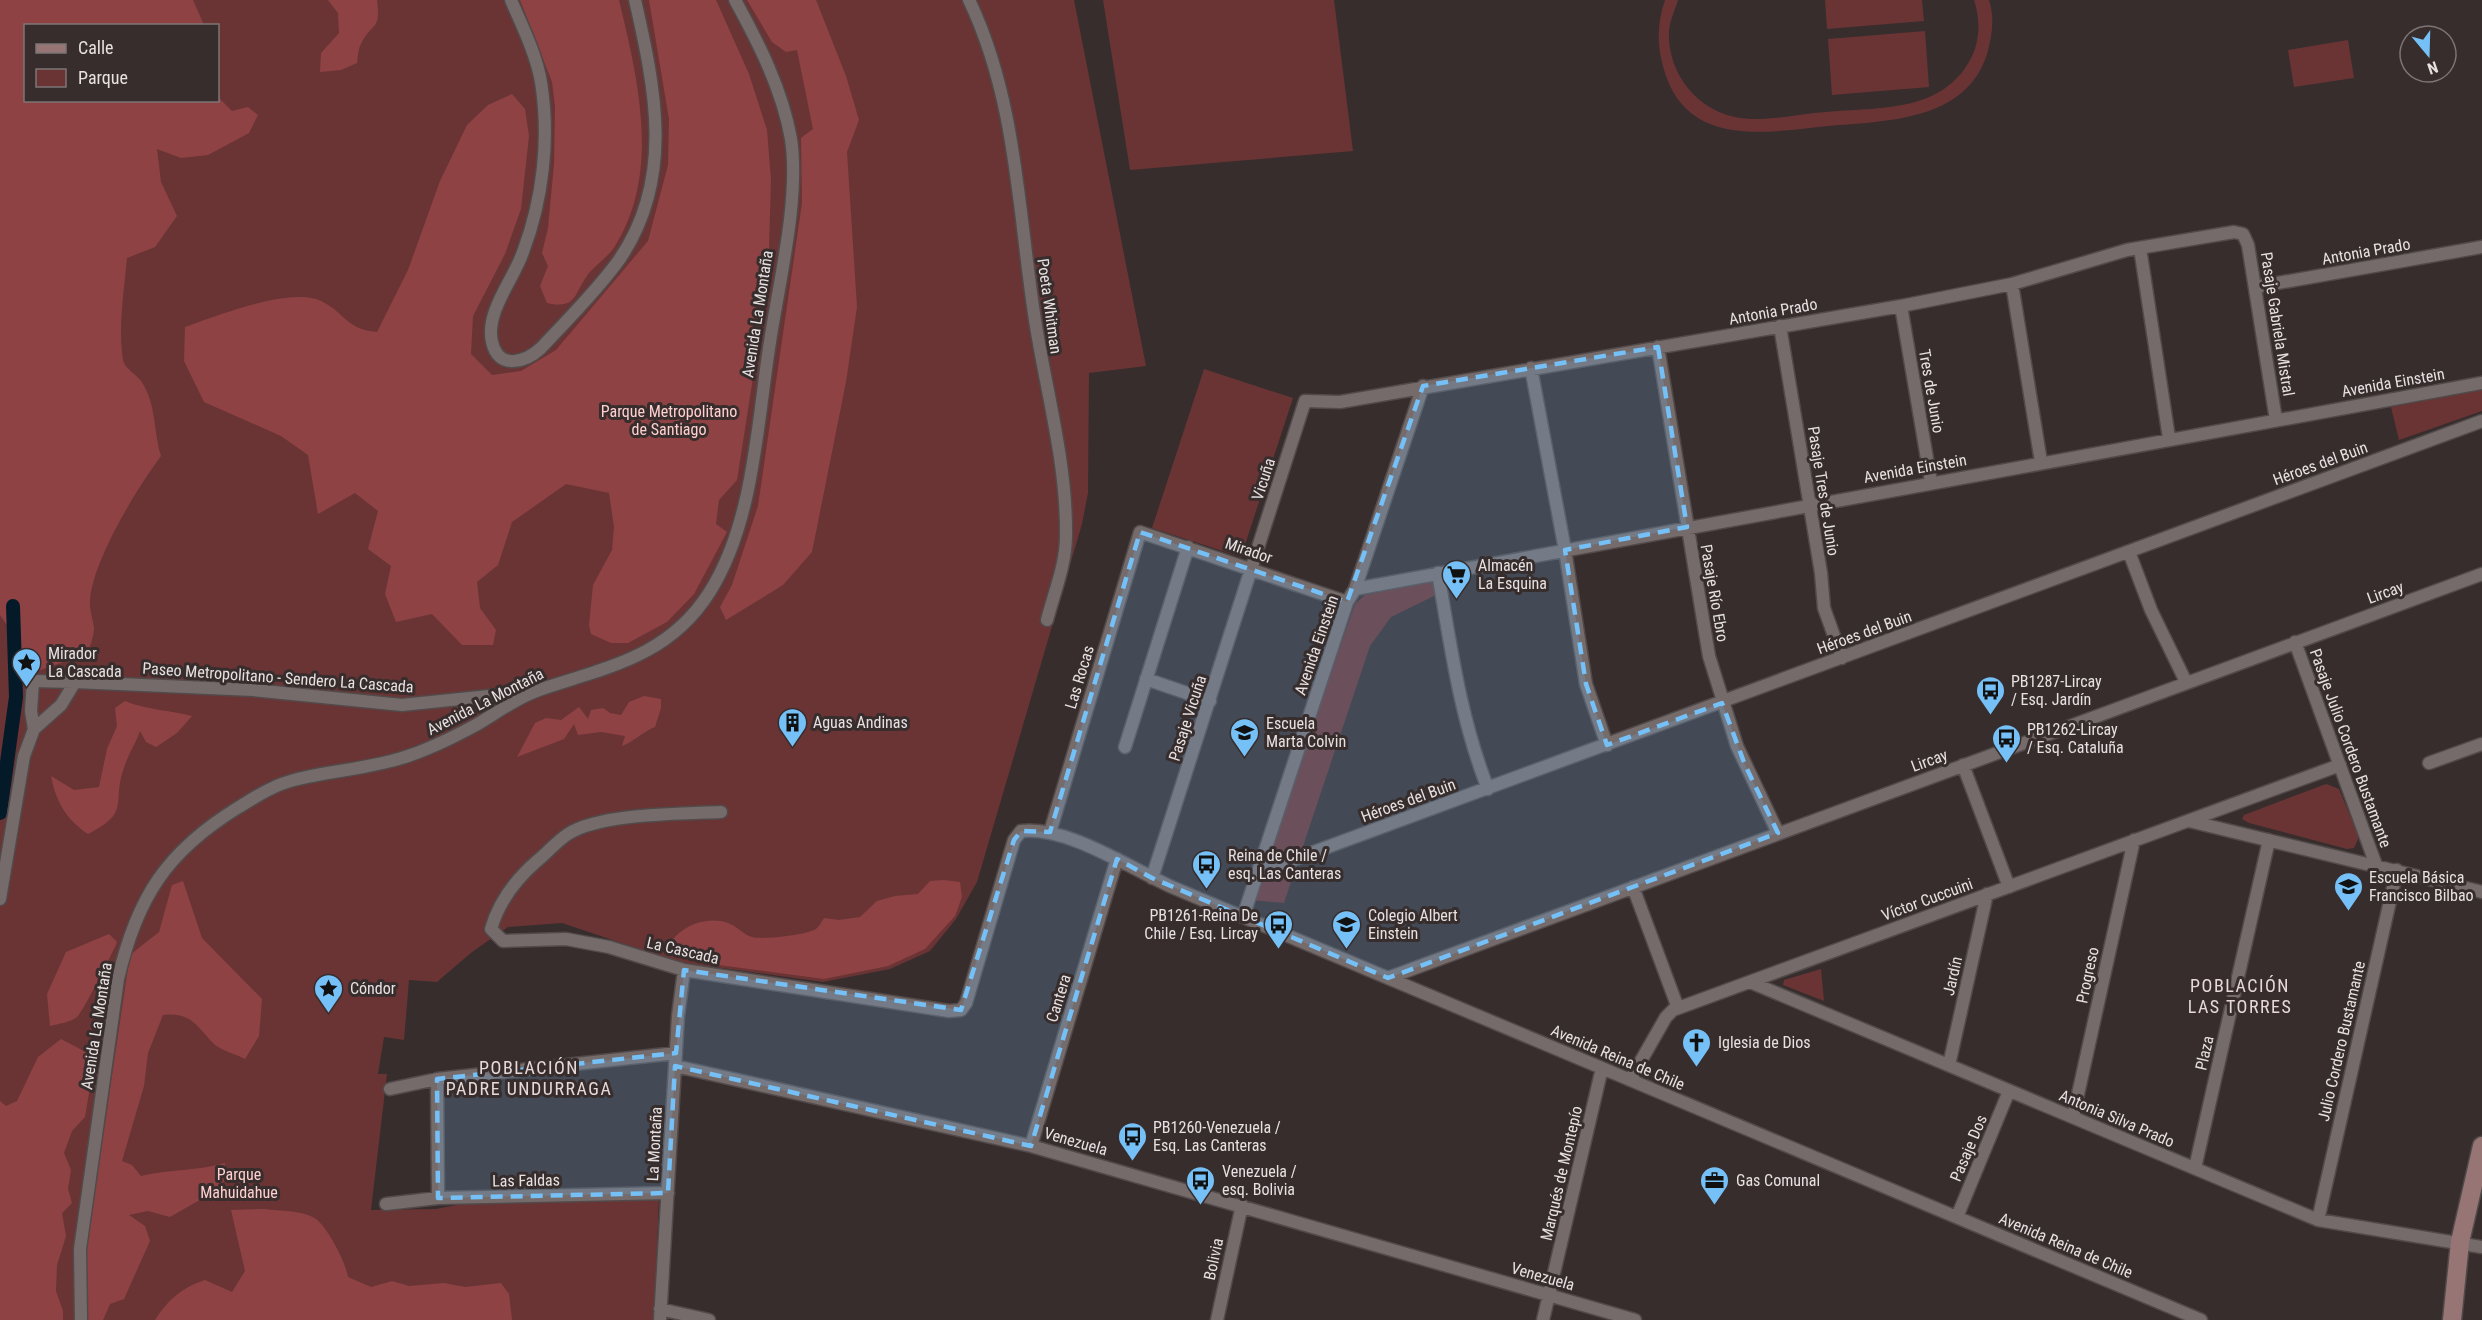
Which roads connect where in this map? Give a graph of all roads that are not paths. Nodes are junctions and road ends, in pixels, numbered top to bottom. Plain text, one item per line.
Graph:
1 (511, 0) edge
2 (635, 0) edge
3 (735, 0) edge
4 (969, 0) edge
5 (2243, 234) joint
6 (2140, 248) junction
7 (2482, 248) edge
8 (2012, 284) junction
9 (2255, 287) junction
10 (1901, 306) junction
11 (1780, 326) junction
12 (1658, 347) junction
13 (1531, 368) junction
14 (2482, 383) edge
15 (1423, 386) junction
16 (1305, 401) joint
17 (2276, 420) junction
18 (2482, 421) edge
19 (2169, 438) junction
20 (2041, 462) junction
21 (1931, 482) junction
22 (1810, 505) junction
23 (1687, 527) junction
24 (1140, 532) joint
25 (1188, 548) junction
26 (1565, 550) junction
27 (2129, 552) junction
28 (1251, 568) junction
29 (1438, 573) junction
30 (2482, 574) edge
31 (1354, 589) junction
32 (1347, 602) junction
33 (1047, 620) dead end
34 (2295, 642) junction
35 (1842, 658) junction
36 (1146, 679) junction
37 (75, 682) junction
38 (2186, 682) junction
39 (537, 690) junction
40 (1210, 701) junction
41 (1722, 703) junction
42 (34, 729) junction
43 (2482, 744) edge
44 (1607, 745) junction
45 (1125, 747) dead end
46 (2429, 763) dead end
47 (1963, 765) junction
48 (2340, 765) junction
49 (1488, 789) junction
50 (722, 812) dead end
51 (2187, 821) junction
52 (1022, 831) joint
53 (1050, 832) junction
54 (1778, 833) junction
55 (2133, 840) junction
56 (2269, 840) junction
57 (1117, 859) junction
58 (2376, 865) junction
59 (2397, 870) junction
60 (1257, 873) junction
61 (1152, 878) junction
62 (1633, 887) junction
63 (2008, 887) junction
64 (2482, 892) edge
65 (1987, 894) junction
66 (0, 899) edge
67 (1243, 917) junction
68 (684, 970) junction
69 (1388, 978) junction
70 (1750, 982) junction
71 (1678, 1008) junction
72 (676, 1060) junction
73 (1948, 1065) junction
74 (1602, 1068) junction
75 (437, 1079) junction
76 (1630, 1080) junction
77 (390, 1089) dead end
78 (2009, 1090) junction
79 (2073, 1117) junction
80 (1031, 1146) junction
81 (2482, 1146) edge
82 (2195, 1168) junction
83 (668, 1193) junction
84 (438, 1198) junction
85 (386, 1204) dead end
86 (1242, 1205) junction
87 (1957, 1217) junction
88 (2318, 1220) junction
89 (2460, 1242) junction
90 (2482, 1247) edge
91 (1549, 1295) junction
92 (660, 1315) edge
93 (81, 1320) edge
94 (709, 1320) edge
95 (1217, 1320) edge
96 (1544, 1320) edge
97 (1635, 1320) edge
98 (2201, 1320) edge
99 (2452, 1320) edge

1 - 2 street
3 - 39 street, Avenida La Montaña
4 - 33 street, Poeta Whitman
5 - 6 street, Antonia Prado
5 - 9 street, Pasaje Gabriela Mistral
6 - 8 street, Antonia Prado
6 - 19 street
7 - 9 street, Antonia Prado
8 - 10 street, Antonia Prado
8 - 20 street
9 - 17 street, Pasaje Gabriela Mistral
10 - 11 street, Antonia Prado
10 - 21 street, Tres de Junio
11 - 12 street, Antonia Prado
11 - 22 street, Pasaje Tres de Junio
12 - 13 street, Antonia Prado
12 - 23 street, Pasaje Río Ebro
13 - 15 street, Antonia Prado
13 - 26 street
14 - 17 street, Avenida Einstein
15 - 16 street, Antonia Prado
15 - 31 street, Avenida Einstein
16 - 28 street, Vicuña
17 - 19 street, Avenida Einstein
18 - 27 street, Héroes del Buin
19 - 20 street, Avenida Einstein
20 - 21 street, Avenida Einstein
21 - 22 street, Avenida Einstein
22 - 23 street, Avenida Einstein
22 - 35 street, Pasaje Tres de Junio
23 - 26 street, Avenida Einstein
23 - 41 street, Pasaje Río Ebro
24 - 25 street, Mirador
24 - 53 street, Las Rocas
25 - 28 street, Mirador
25 - 36 street
26 - 29 street, Avenida Einstein
26 - 44 street
27 - 35 street, Héroes del Buin
27 - 38 street
28 - 32 street, Mirador
28 - 40 street, Pasaje Vicuña
29 - 31 street, Avenida Einstein
29 - 49 street
30 - 34 street, Lircay
31 - 32 street, Avenida Einstein
32 - 60 street, Avenida Einstein
34 - 38 street, Lircay
34 - 48 street, Pasaje Julio Cordero Bustamante
35 - 41 street, Héroes del Buin
36 - 40 street
36 - 45 street
37 - 39 street, Paseo Metropolitano - Sendero La Cascada
37 - 42 street
37 - 42 street, Paseo Metropolitano - Sendero La Cascada
38 - 47 street, Lircay
39 - 93 street, Avenida La Montaña
40 - 61 street, Pasaje Vicuña
41 - 44 street, Héroes del Buin
41 - 54 street, Pasaje Río Ebro
42 - 66 street
43 - 46 street
44 - 49 street, Héroes del Buin
47 - 54 street, Lircay
47 - 63 street
48 - 51 street, Víctor Cuccuini
48 - 58 street, Pasaje Julio Cordero Bustamante
49 - 60 street, Héroes del Buin
50 - 68 street, La Cascada
51 - 55 street, Víctor Cuccuini
51 - 56 street
52 - 53 street, Avenida Reina de Chile
52 - 68 street, La Cascada
53 - 57 street, Avenida Reina de Chile
54 - 62 street, Lircay
55 - 63 street, Víctor Cuccuini
55 - 79 street, Progreso
56 - 58 street
56 - 82 street, Plaza
57 - 61 street, Avenida Reina de Chile
57 - 80 street, Cantera
58 - 59 street
59 - 64 street
59 - 88 street, Julio Cordero Bustamante
60 - 67 street, Avenida Einstein
61 - 67 street, Avenida Reina de Chile
62 - 69 street, Lircay
62 - 71 street
63 - 65 street, Víctor Cuccuini
65 - 70 street, Víctor Cuccuini
65 - 73 street, Jardín
67 - 69 street, Avenida Reina de Chile
68 - 72 street, La Montaña
69 - 74 street, Avenida Reina de Chile
70 - 71 street, Víctor Cuccuini
70 - 73 street, Antonia Silva Prado
71 - 76 street
72 - 75 street, Venezuela
72 - 80 street, Venezuela
72 - 83 street, La Montaña
73 - 78 street, Antonia Silva Prado
74 - 76 street, Avenida Reina de Chile
74 - 91 street, Marqués de Montepío
75 - 77 street, Venezuela
75 - 84 street
76 - 87 street, Avenida Reina de Chile
78 - 79 street, Antonia Silva Prado
78 - 87 street, Pasaje Dos
79 - 82 street, Antonia Silva Prado
80 - 86 street, Venezuela
81 - 89 street
82 - 88 street, Antonia Silva Prado
83 - 84 street, Las Faldas
83 - 92 street, La Montaña
84 - 85 street, Las Faldas
86 - 91 street, Venezuela
86 - 95 street, Bolivia
87 - 98 street, Avenida Reina de Chile
88 - 89 street, Antonia Silva Prado
89 - 90 street, Antonia Silva Prado
89 - 99 street
91 - 96 street, Marqués de Montepío
91 - 97 street, Venezuela
92 - 94 street

